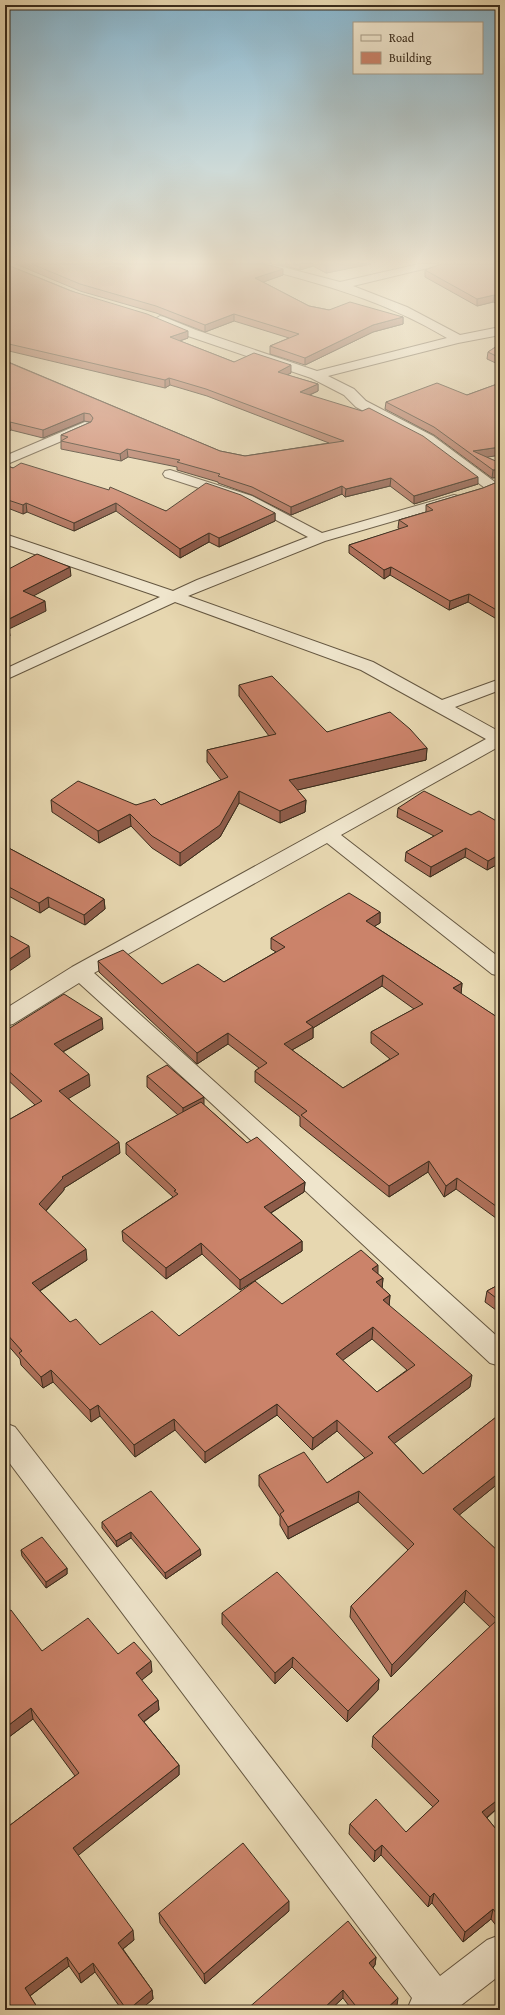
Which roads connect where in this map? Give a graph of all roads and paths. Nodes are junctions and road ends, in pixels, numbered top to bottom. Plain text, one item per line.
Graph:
1 (266, 358) edge
2 (383, 358) edge
3 (316, 375) junction
4 (85, 426) edge
5 (5, 461) edge
6 (170, 474) dead end
7 (484, 488) edge
8 (320, 538) junction
9 (5, 539) edge
10 (203, 583) junction
11 (152, 589) junction
12 (175, 598) junction
13 (5, 675) edge
14 (500, 684) edge
15 (442, 706) junction
16 (500, 739) edge
17 (329, 835) junction
18 (500, 969) edge
19 (80, 972) junction
20 (5, 1019) edge
21 (500, 1355) edge
22 (5, 1435) edge
23 (500, 1953) edge
24 (431, 2006) edge

1 - 3 street
2 - 3 street
3 - 7 street
4 - 5 street
6 - 8 street
7 - 8 street
8 - 10 street
9 - 11 street
10 - 11 street
10 - 12 street
11 - 12 street
12 - 13 street
12 - 15 street
14 - 15 street
15 - 16 street
16 - 17 street
17 - 18 street
17 - 19 street
19 - 20 street
19 - 21 street
22 - 24 street
23 - 24 street

